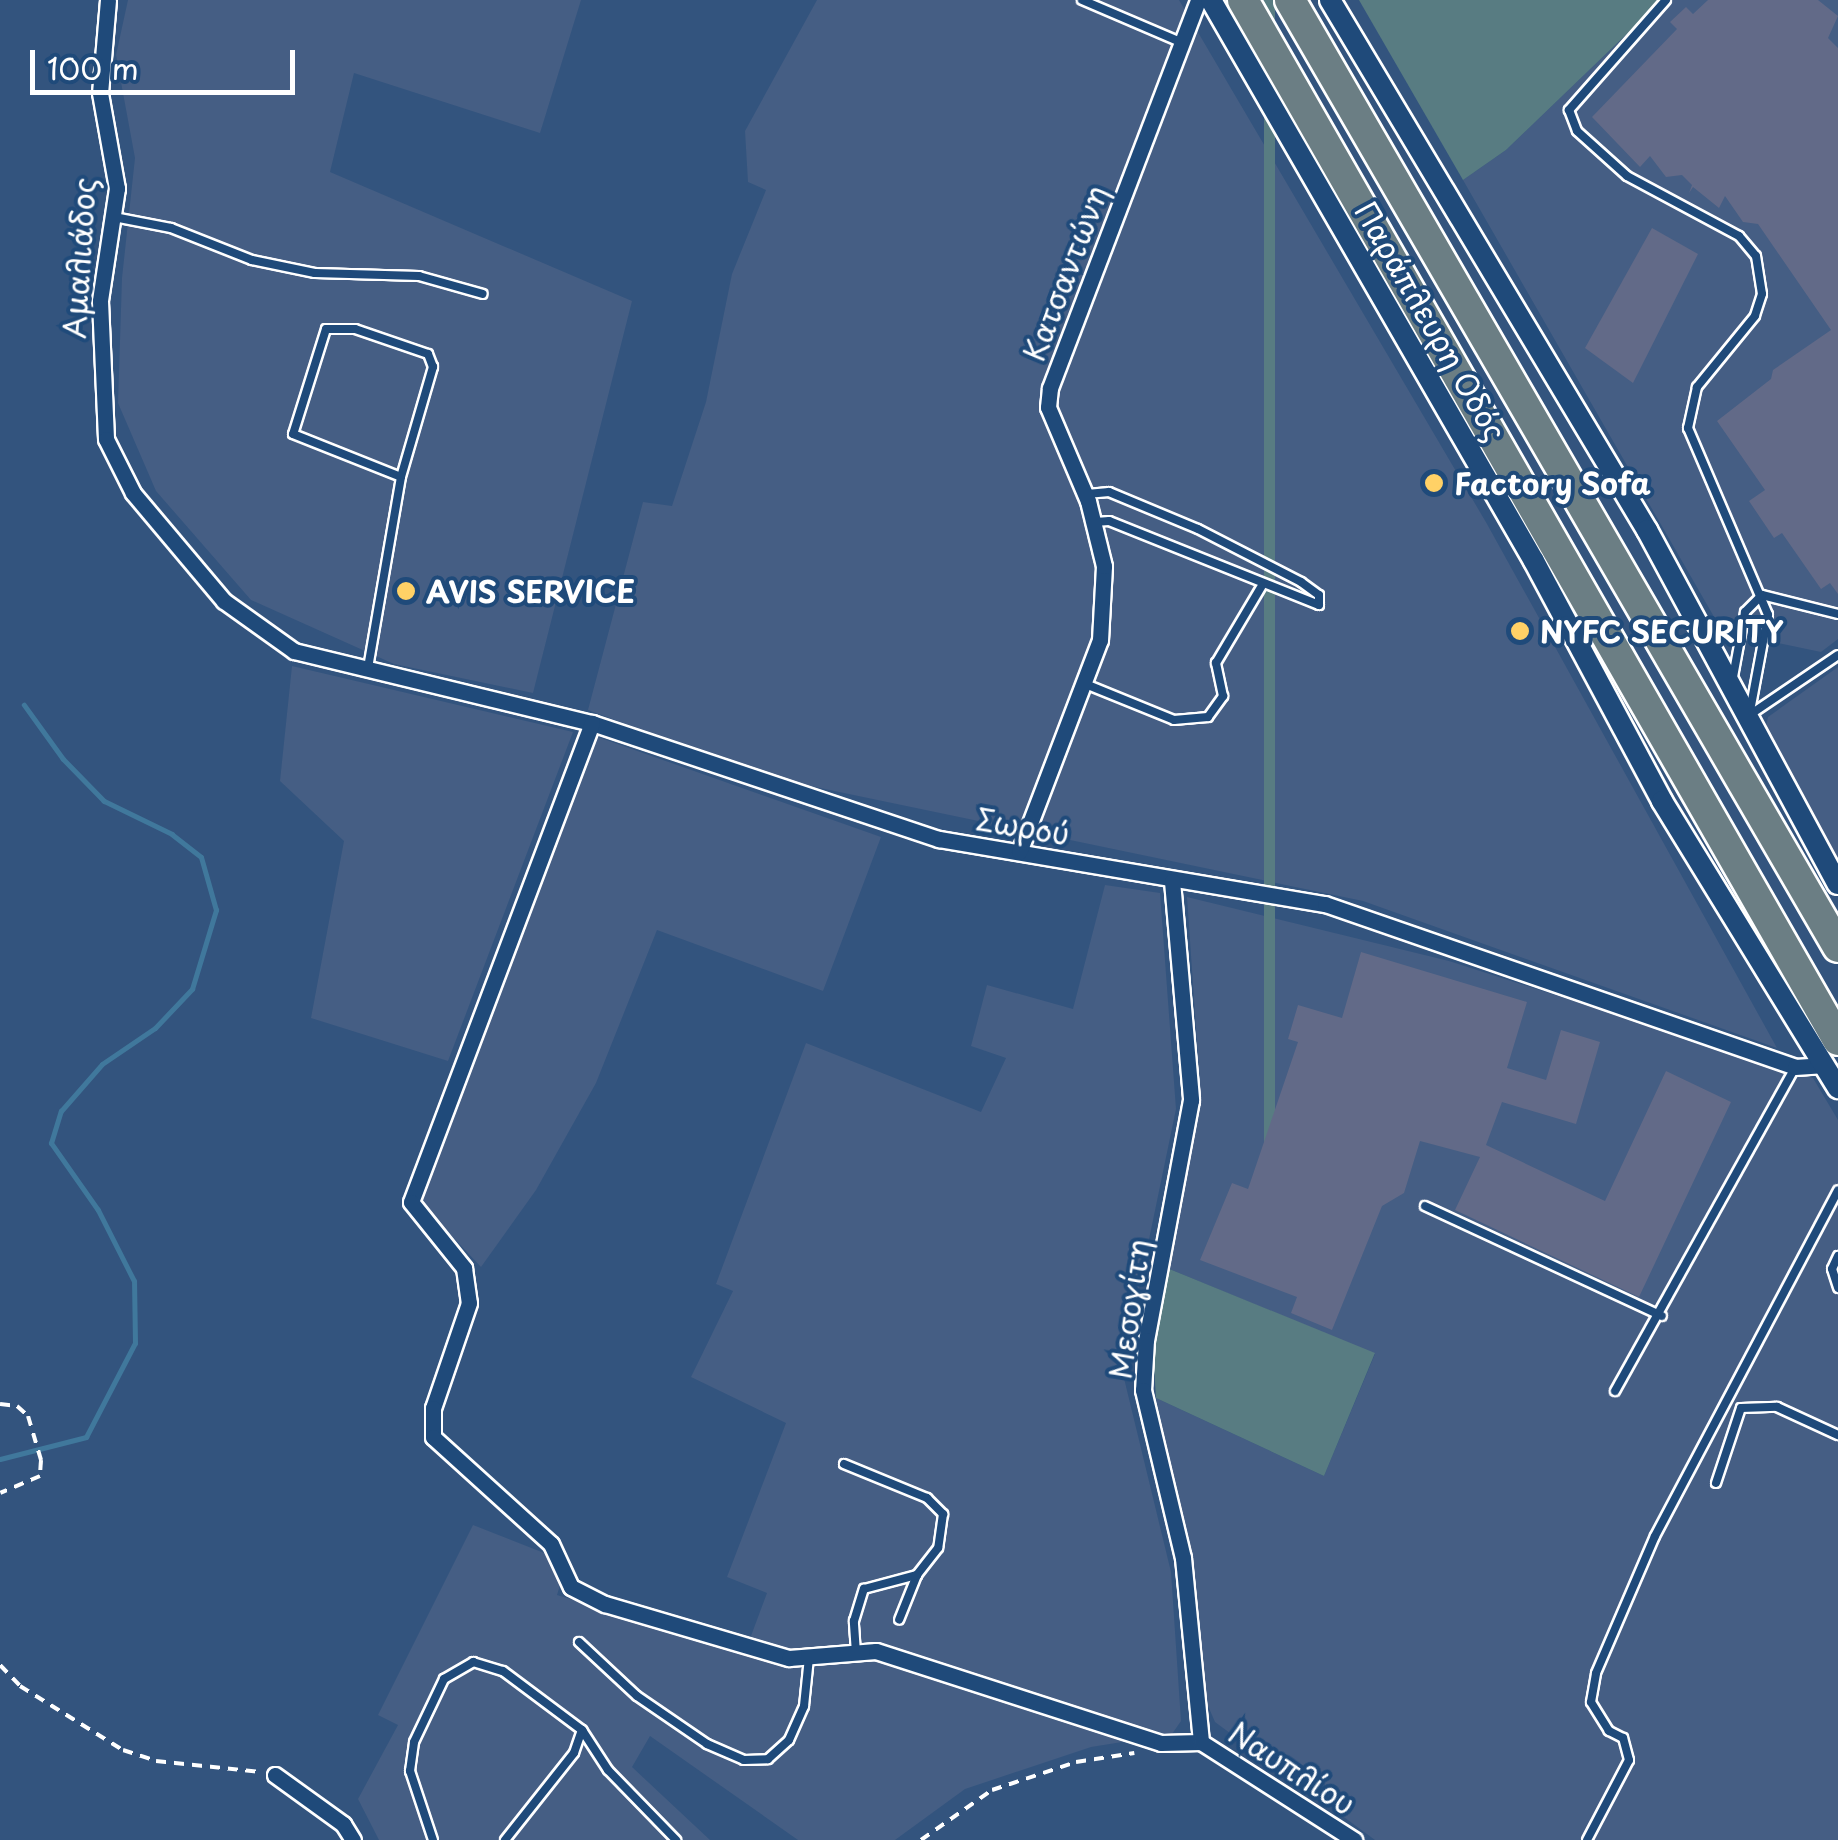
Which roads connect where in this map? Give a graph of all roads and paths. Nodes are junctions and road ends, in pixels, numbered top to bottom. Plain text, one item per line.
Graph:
1 (108, 0) edge
2 (1082, 0) edge
3 (1198, 0) edge
4 (1211, 0) edge
5 (1243, 0) edge
6 (1290, 0) edge
7 (1330, 0) edge
8 (1666, 0) edge
9 (1183, 43) junction
10 (114, 217) junction
11 (483, 294) dead end
12 (401, 477) junction
13 (1086, 494) junction
14 (1093, 522) junction
15 (1263, 584) junction
16 (1762, 595) junction
17 (224, 601) joint
18 (1838, 614) edge
19 (1838, 655) edge
20 (368, 672) junction
21 (1732, 682) junction
22 (1082, 683) junction
23 (1750, 715) junction
24 (592, 723) junction
25 (1019, 852) junction
26 (1172, 880) junction
27 (1838, 884) edge
28 (1838, 947) edge
29 (1831, 1052) edge
30 (1796, 1068) junction
31 (1838, 1088) edge
32 (1838, 1190) edge
33 (1425, 1206) dead end
34 (1838, 1256) edge
35 (1838, 1288) edge
36 (1662, 1316) junction
37 (1615, 1390) dead end
38 (0, 1404) edge
39 (1838, 1435) edge
40 (844, 1464) dead end
41 (1716, 1483) dead end
42 (0, 1492) edge
43 (917, 1575) junction
44 (900, 1620) dead end
45 (579, 1642) dead end
46 (856, 1653) junction
47 (809, 1658) junction
48 (0, 1665) edge
49 (582, 1730) junction
50 (1201, 1742) junction
51 (1161, 1743) junction
52 (275, 1775) joint
53 (353, 1840) edge
54 (433, 1840) edge
55 (506, 1840) edge
56 (676, 1840) edge
57 (921, 1840) edge
58 (1354, 1840) edge
59 (1587, 1840) edge

1 - 10 street, Αμαλιάδος
2 - 9 lane
3 - 9 street, Κατσαντώνη
4 - 29 street, Παράπλευρη Οδός
5 - 29 highway
6 - 28 highway
7 - 21 street
8 - 16 lane
9 - 13 street, Κατσαντώνη
10 - 11 lane
10 - 17 street, Αμαλιάδος
12 - 12 lane
12 - 20 lane
13 - 14 street, Κατσαντώνη
13 - 15 lane
14 - 15 lane
14 - 22 street, Κατσαντώνη
15 - 22 lane
16 - 18 lane
16 - 21 lane
16 - 23 lane
17 - 20 street, Σωρού
19 - 23 lane
20 - 24 street, Σωρού
21 - 23 street
22 - 25 street, Κατσαντώνη
23 - 27 street
24 - 25 street, Σωρού
24 - 47 street
25 - 26 street, Σωρού
26 - 30 street, Σωρού
26 - 50 street, Μεσογίτη
29 - 30 street, Σωρού
29 - 31 street, Παράπλευρη Οδός
30 - 36 lane
32 - 59 lane
33 - 36 lane
34 - 35 lane
36 - 37 lane
38 - 42 path
39 - 41 lane
40 - 43 lane
43 - 44 lane
43 - 46 lane
45 - 47 lane
46 - 47 street
46 - 51 street
48 - 52 path
49 - 54 lane
49 - 55 lane
49 - 56 lane
50 - 51 street
50 - 58 street, Ναυπλίου
51 - 57 path
52 - 53 street

